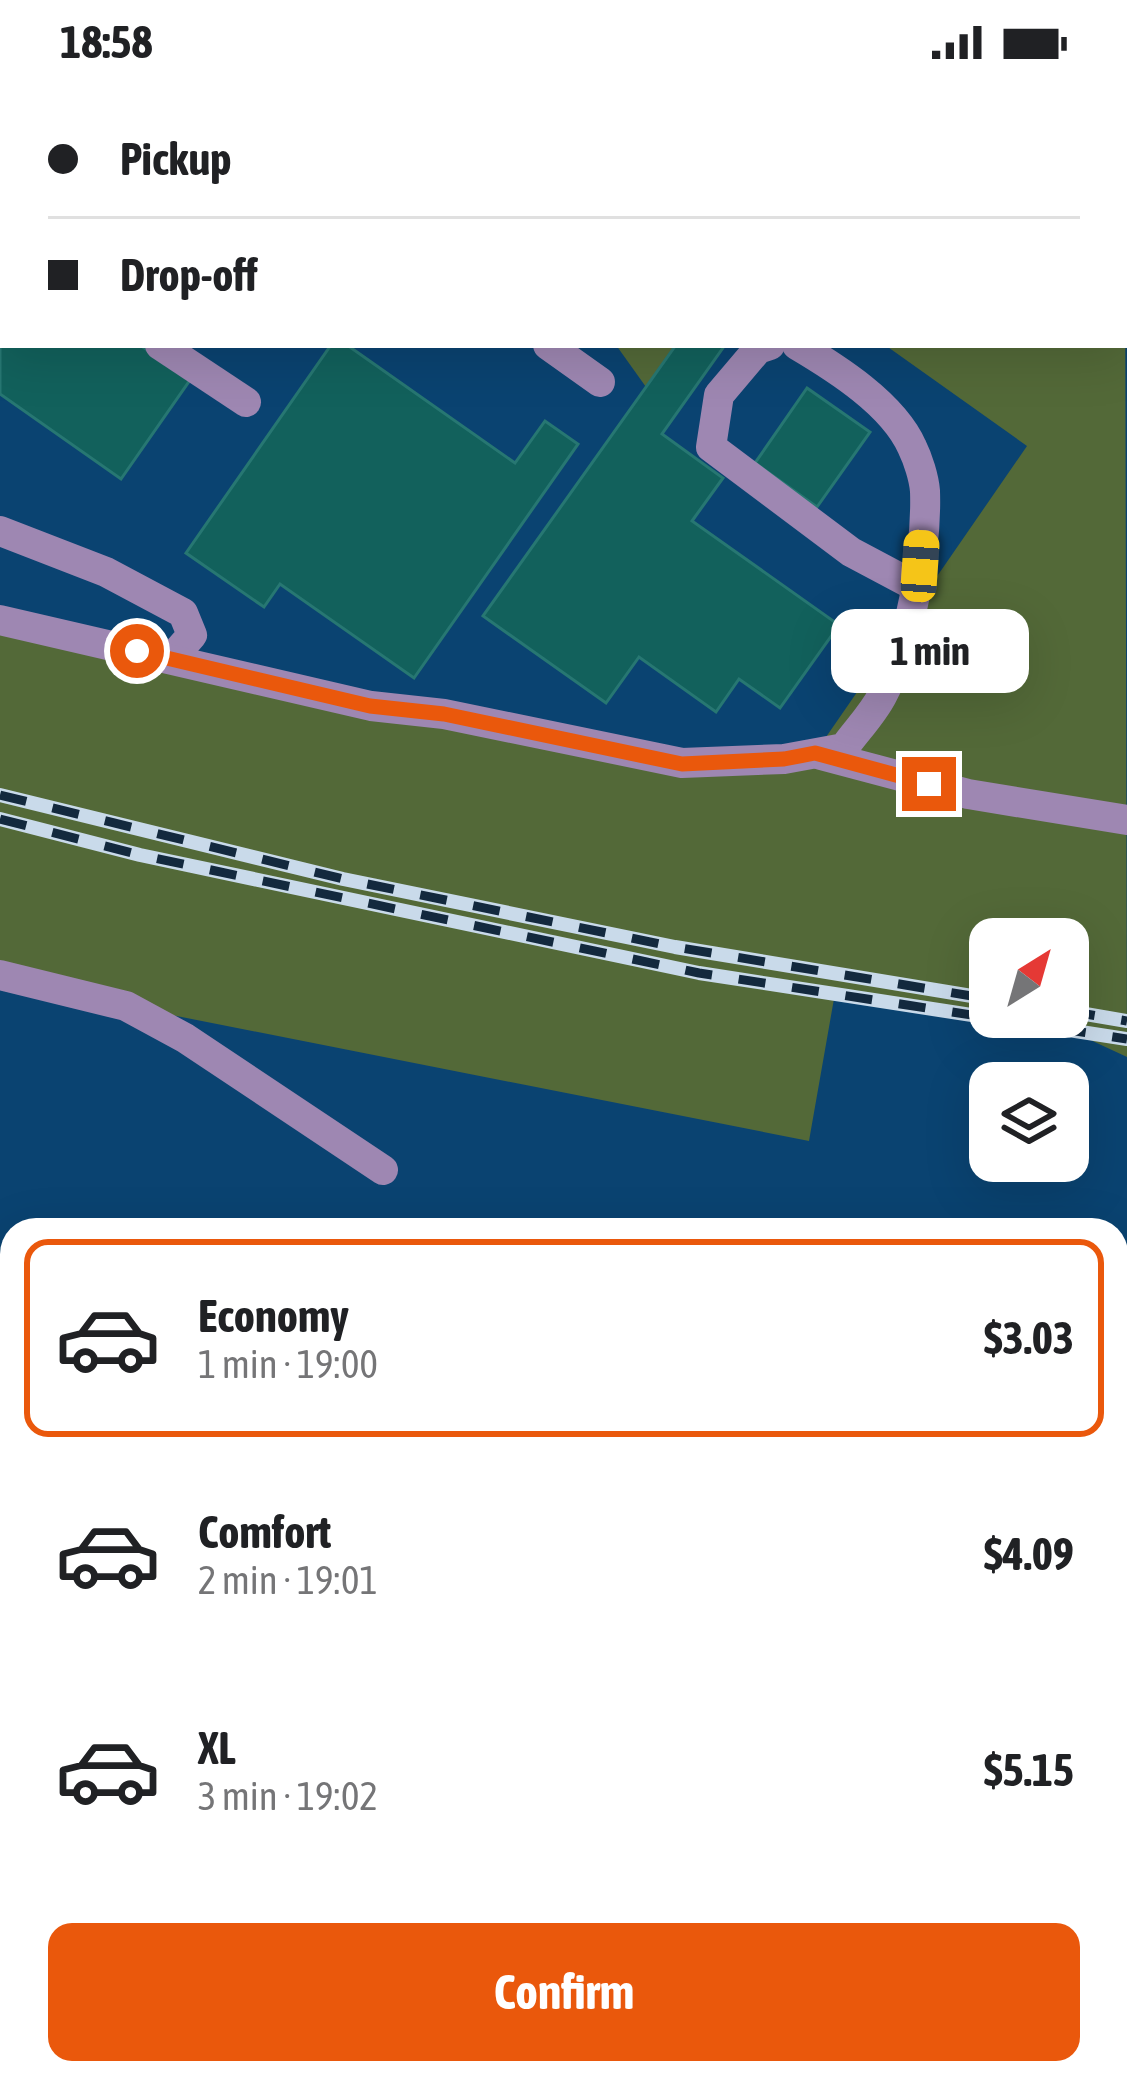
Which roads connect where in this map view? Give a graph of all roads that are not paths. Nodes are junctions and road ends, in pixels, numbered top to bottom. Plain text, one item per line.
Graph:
1 (164, 348) edge
2 (552, 348) edge
3 (761, 348) edge
4 (802, 348) edge
5 (600, 382) dead end
6 (245, 402) dead end
7 (0, 532) edge
8 (915, 586) junction
9 (0, 620) edge
10 (171, 659) junction
11 (815, 753) junction
12 (1127, 820) edge
13 (0, 975) edge
14 (383, 1170) dead end

1 - 6 street
2 - 5 street
3 - 8 street
4 - 8 street
7 - 10 street
8 - 11 street
9 - 10 street
10 - 11 street
11 - 12 street
13 - 14 street

